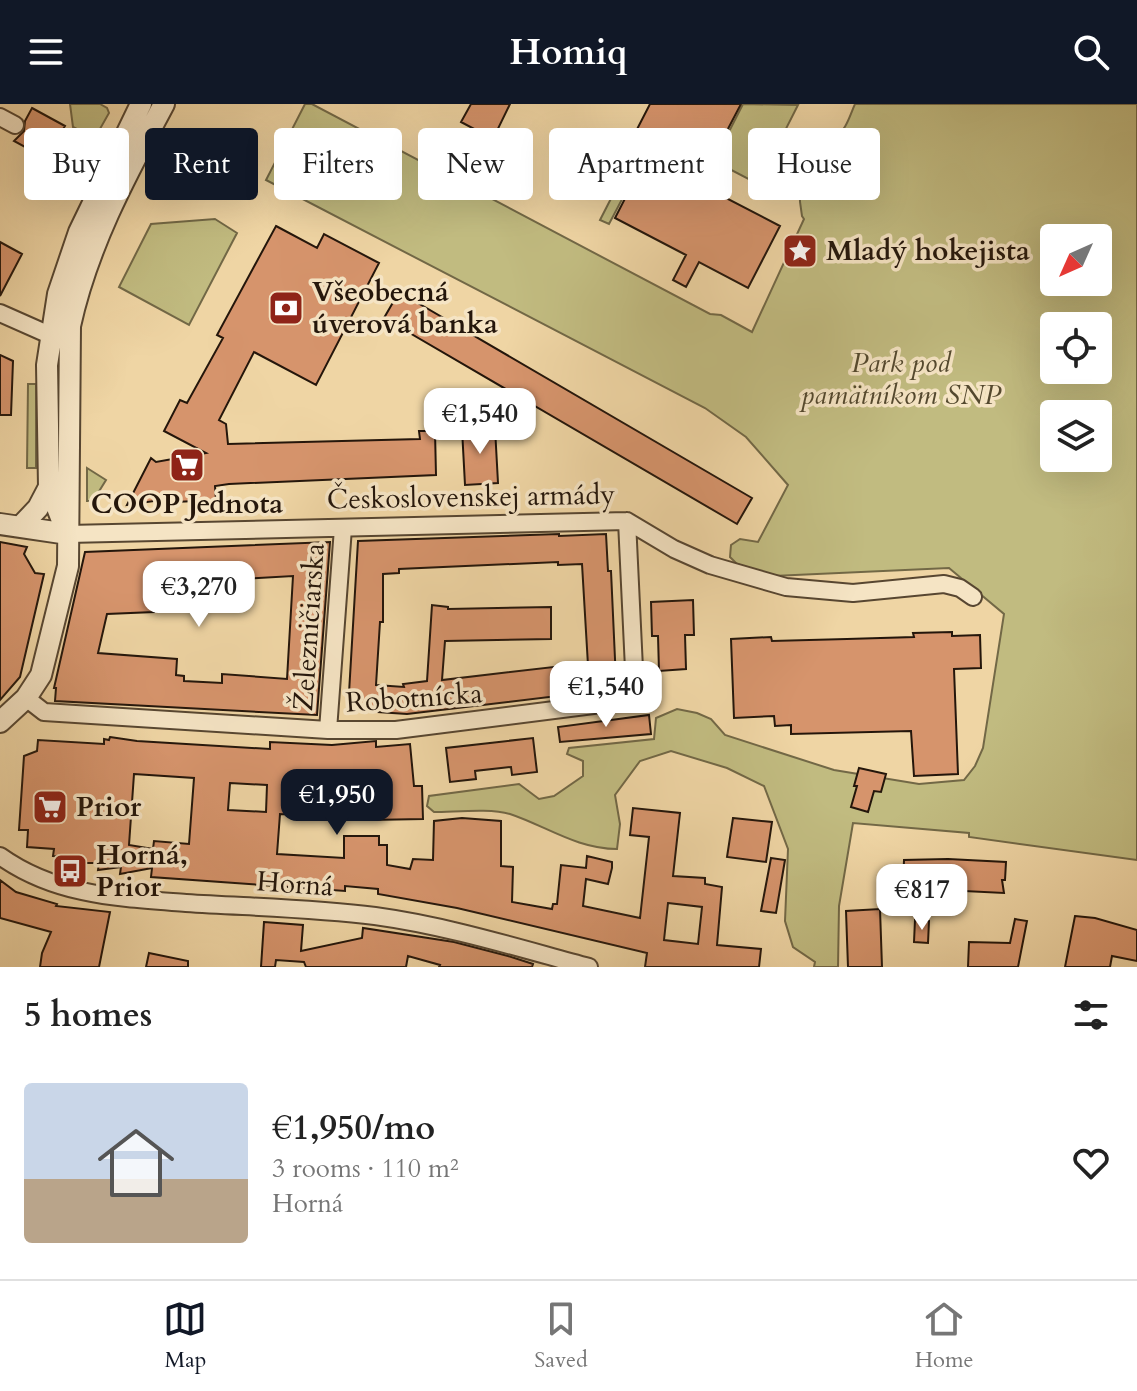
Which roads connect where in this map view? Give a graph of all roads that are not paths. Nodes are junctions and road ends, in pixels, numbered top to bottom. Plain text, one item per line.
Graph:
1 (141, 104) edge
2 (164, 104) edge
3 (0, 313) edge
4 (60, 340) junction
5 (49, 487) junction
6 (627, 521) junction
7 (10, 526) edge
8 (343, 528) junction
9 (68, 534) junction
10 (973, 597) dead end
11 (26, 698) junction
12 (0, 722) edge
13 (328, 730) junction
14 (0, 856) edge
15 (587, 967) edge

1 - 4 street
2 - 4 street
3 - 4 street
4 - 5 street
4 - 9 street
5 - 7 street
5 - 9 street
6 - 8 street, Československej armády
6 - 10 street, Československej armády
6 - 13 street, Robotnícka
7 - 9 street, Československej armády
8 - 9 street, Československej armády
8 - 13 street, Železničiarska
9 - 11 street
11 - 12 street
11 - 13 street, Robotnícka
14 - 15 street, Horná

